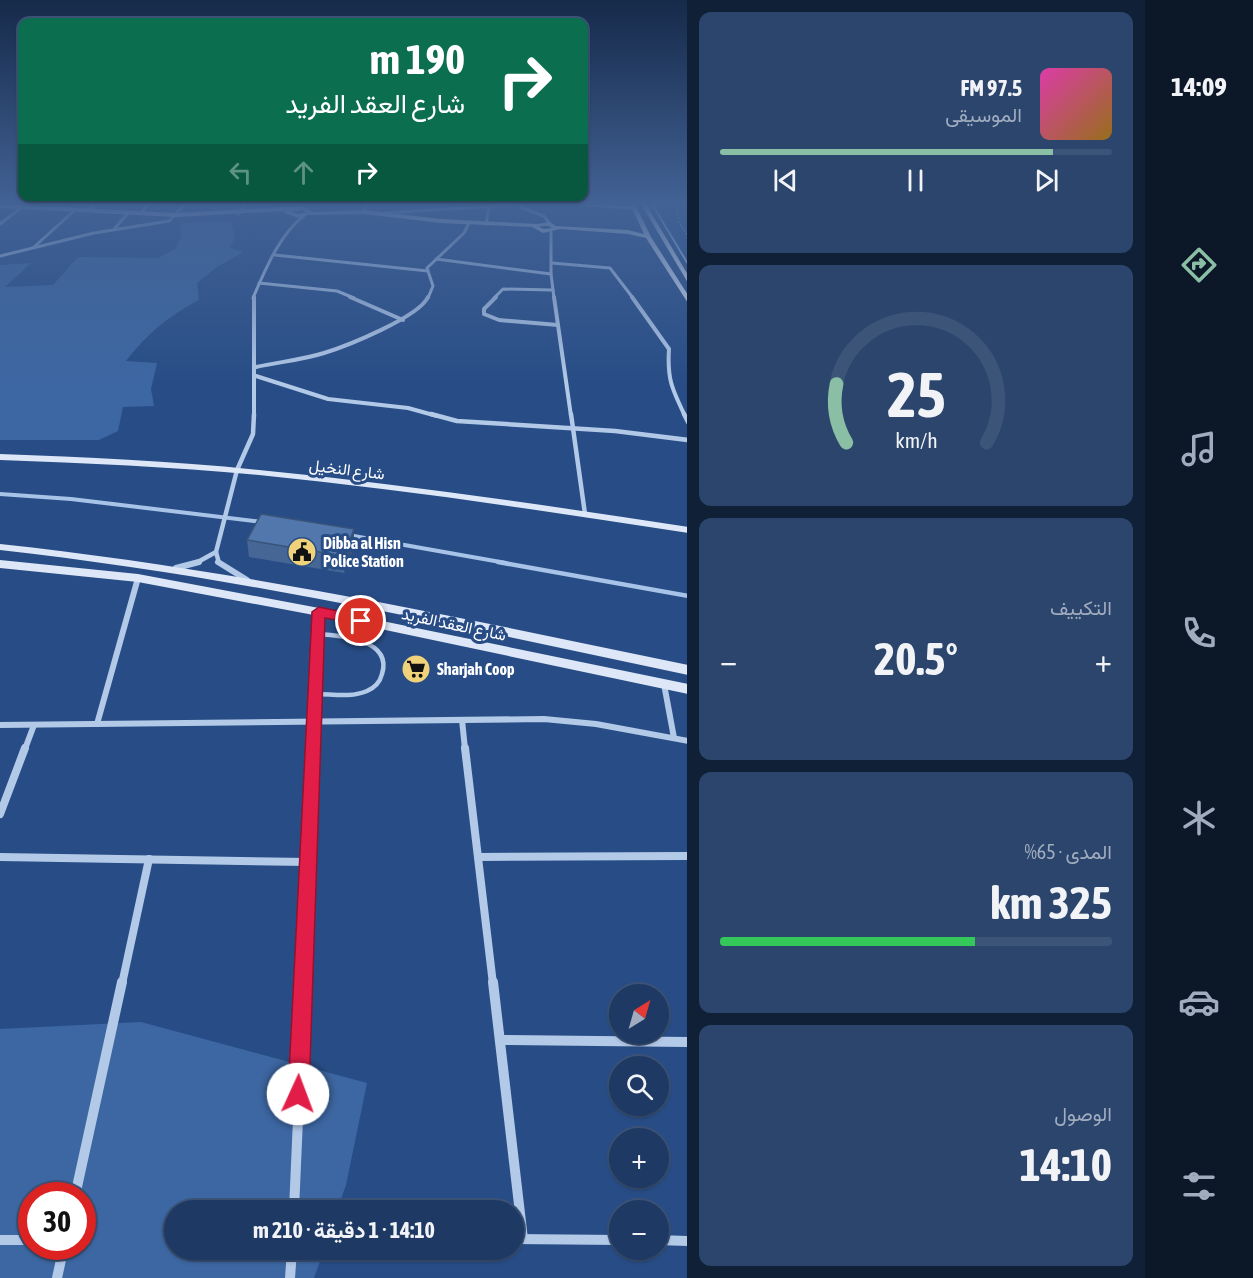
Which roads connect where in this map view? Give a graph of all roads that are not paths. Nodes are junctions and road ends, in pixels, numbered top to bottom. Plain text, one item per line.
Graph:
1 (552, 263) edge
2 (270, 264) edge
3 (350, 264) edge
4 (431, 264) edge
5 (472, 264) edge
6 (559, 264) edge
7 (664, 264) edge
8 (677, 264) edge
9 (428, 271) junction
10 (551, 274) junction
11 (687, 281) edge
12 (259, 283) junction
13 (553, 290) junction
14 (687, 301) edge
15 (403, 320) junction
16 (558, 325) junction
17 (256, 367) junction
18 (256, 376) junction
19 (687, 422) edge
20 (573, 430) junction
21 (687, 440) edge
22 (0, 457) edge
23 (237, 470) junction
24 (585, 514) junction
25 (687, 530) edge
26 (0, 548) edge
27 (216, 552) junction
28 (0, 564) edge
29 (168, 568) junction
30 (138, 578) junction
31 (247, 580) junction
32 (319, 612) junction
33 (317, 634) junction
34 (687, 670) edge
35 (664, 684) junction
36 (687, 689) edge
37 (316, 694) junction
38 (462, 720) junction
39 (315, 722) junction
40 (97, 724) junction
41 (0, 725) edge
42 (34, 725) junction
43 (674, 738) junction
44 (687, 741) edge
45 (0, 814) edge
46 (478, 856) junction
47 (687, 856) edge
48 (0, 857) edge
49 (149, 859) junction
50 (307, 862) junction
51 (500, 1041) junction
52 (687, 1042) edge
53 (78, 1182) edge
54 (294, 1200) edge
55 (514, 1200) edge
56 (524, 1239) edge
57 (0, 1240) edge
58 (18, 1240) edge
59 (609, 1240) edge
60 (669, 1240) edge
61 (687, 1240) edge
62 (61, 1260) edge
63 (291, 1260) edge
64 (57, 1278) edge
65 (290, 1278) edge

1 - 10 street
2 - 12 street
3 - 9 street
4 - 9 street
5 - 10 street
6 - 19 street
7 - 14 main road
8 - 11 main road
9 - 15 street
10 - 13 street
12 - 15 street
12 - 17 street
13 - 16 street
13 - 16 street
15 - 17 street
16 - 20 street
17 - 18 street
18 - 20 street
18 - 23 street
20 - 21 street
20 - 24 street
22 - 23 main road, شارع النخيل
23 - 24 main road, شارع النخيل
23 - 27 street
24 - 25 main road, شارع النخيل
26 - 29 main road, شارع العقد الفريد
27 - 29 street
27 - 31 street
28 - 30 main road, شارع العقد الفريد
29 - 31 main road, شارع العقد الفريد
30 - 32 main road, شارع العقد الفريد
30 - 40 street
31 - 34 main road, شارع العقد الفريد
32 - 33 street
32 - 35 main road, شارع العقد الفريد
33 - 37 street
33 - 37 lane
35 - 36 main road, شارع العقد الفريد
35 - 43 street
37 - 39 street
38 - 39 street
38 - 43 street
38 - 46 street
39 - 40 street
39 - 50 street
40 - 42 street
41 - 42 street
42 - 45 street
43 - 44 street
46 - 47 street
46 - 51 street
48 - 49 street
49 - 50 street
49 - 53 street
50 - 54 street
51 - 52 street
51 - 55 street
56 - 59 street
57 - 58 street
60 - 61 street
62 - 64 street
63 - 65 street

